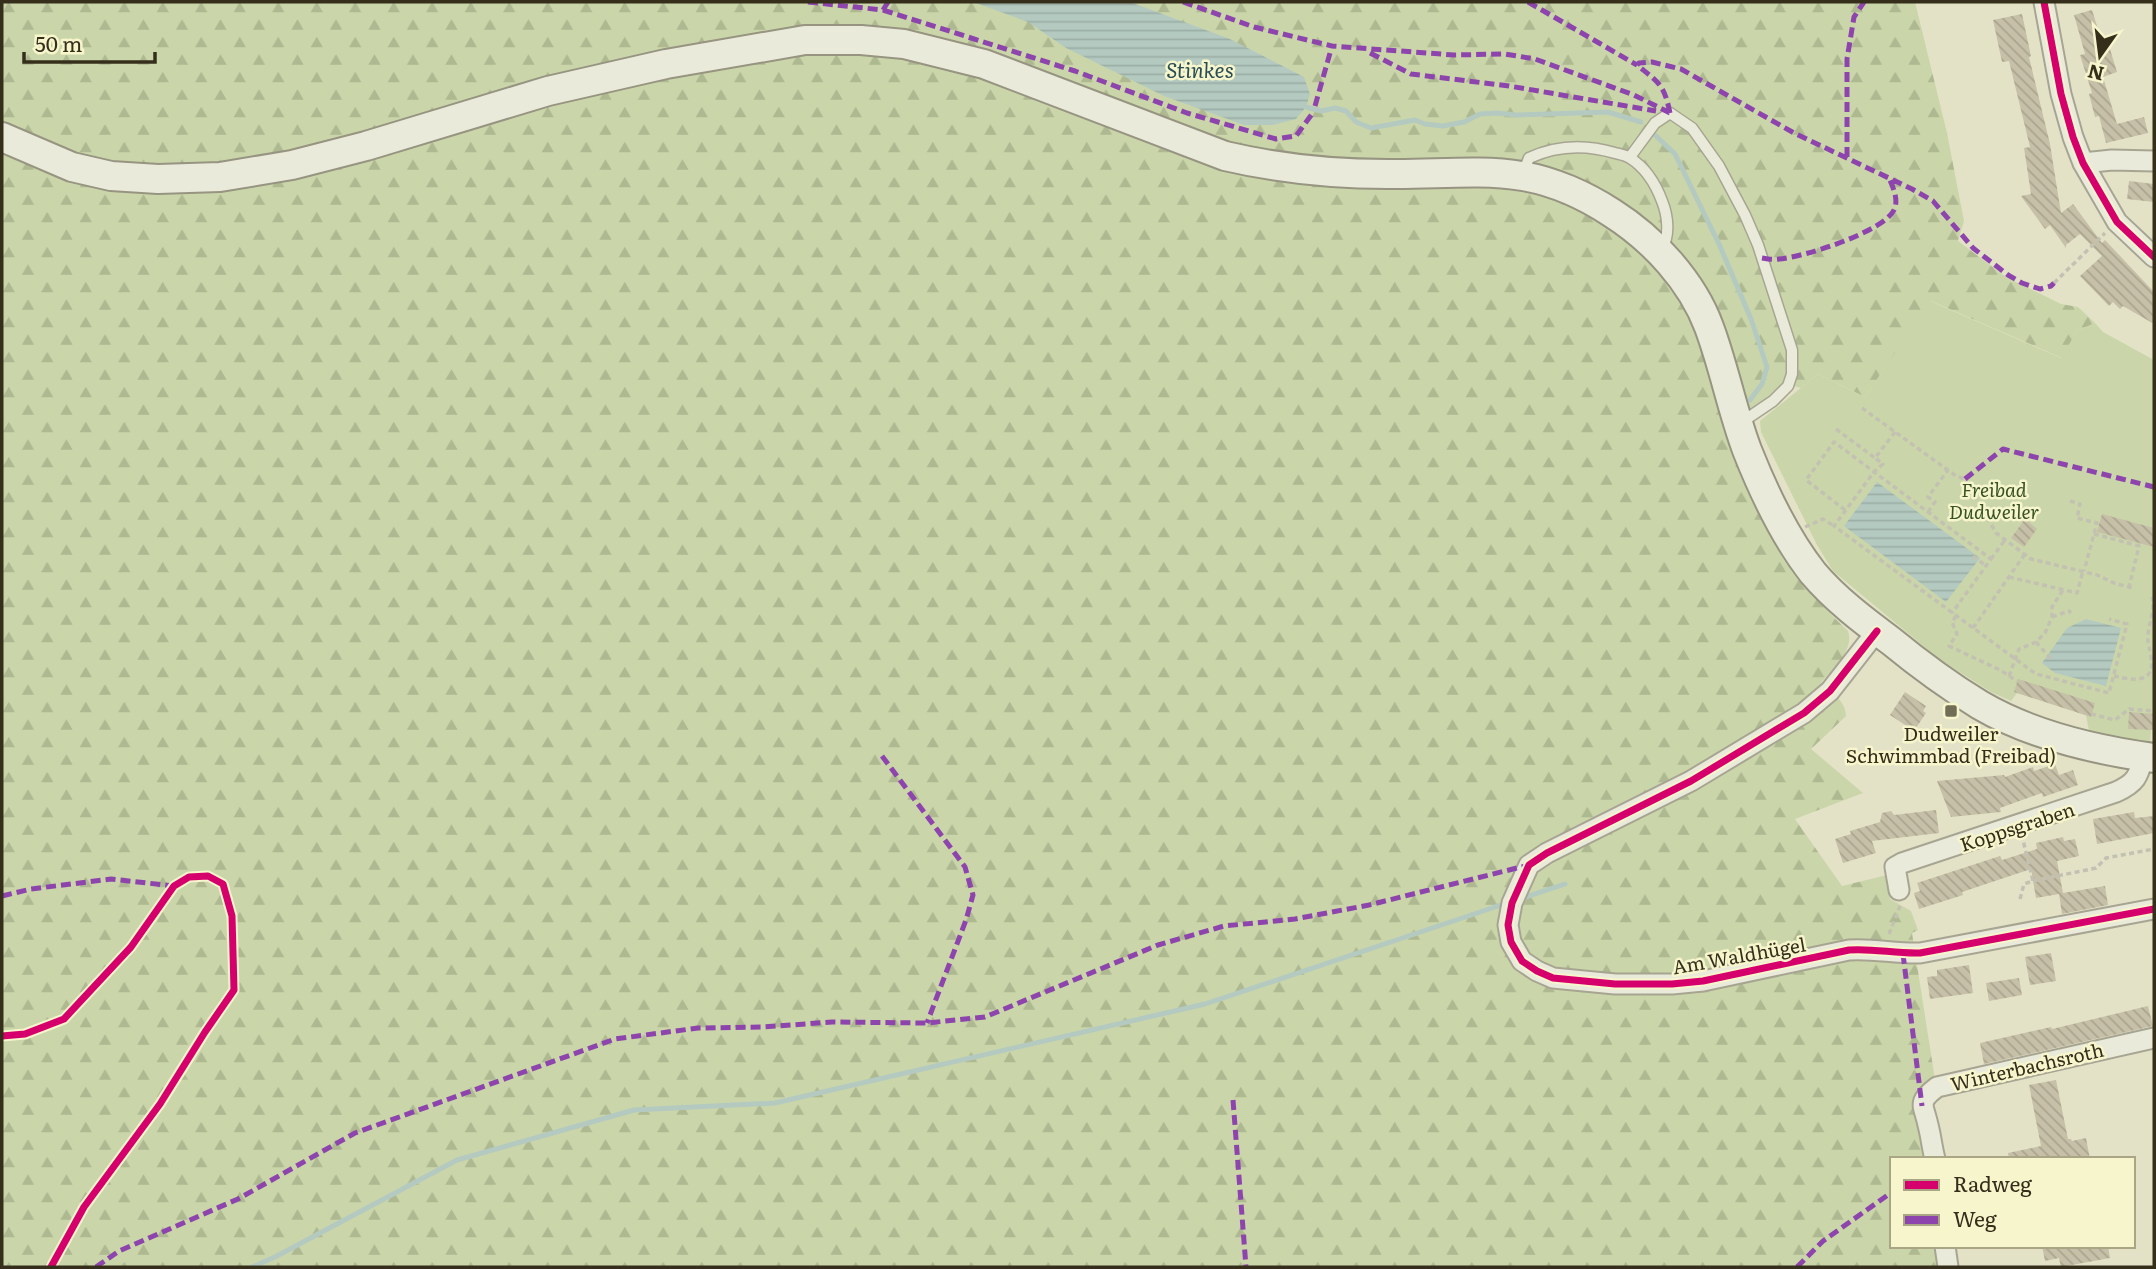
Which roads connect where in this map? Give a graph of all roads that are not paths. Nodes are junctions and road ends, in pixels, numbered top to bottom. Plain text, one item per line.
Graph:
1 (2044, 2) edge
2 (2, 137) edge
3 (1630, 157) junction
4 (2154, 161) edge
5 (2082, 163) junction
6 (1521, 176) junction
7 (1661, 253) junction
8 (2154, 257) edge
9 (1739, 425) junction
10 (1877, 631) junction
11 (2149, 757) edge
12 (1900, 896) road end
13 (2154, 909) edge
14 (2154, 1038) edge
15 (1934, 1157) edge
16 (1944, 1248) edge
17 (1948, 1267) edge

1 - 5 street
2 - 6 main road
3 - 6 lane
3 - 7 lane
3 - 9 lane
4 - 5 street
5 - 8 street
6 - 7 main road
7 - 9 main road
9 - 10 main road
10 - 11 main road
10 - 13 street, Am Waldhügel
11 - 12 street, Koppsgraben
14 - 15 street, Winterbachsroth
16 - 17 street

